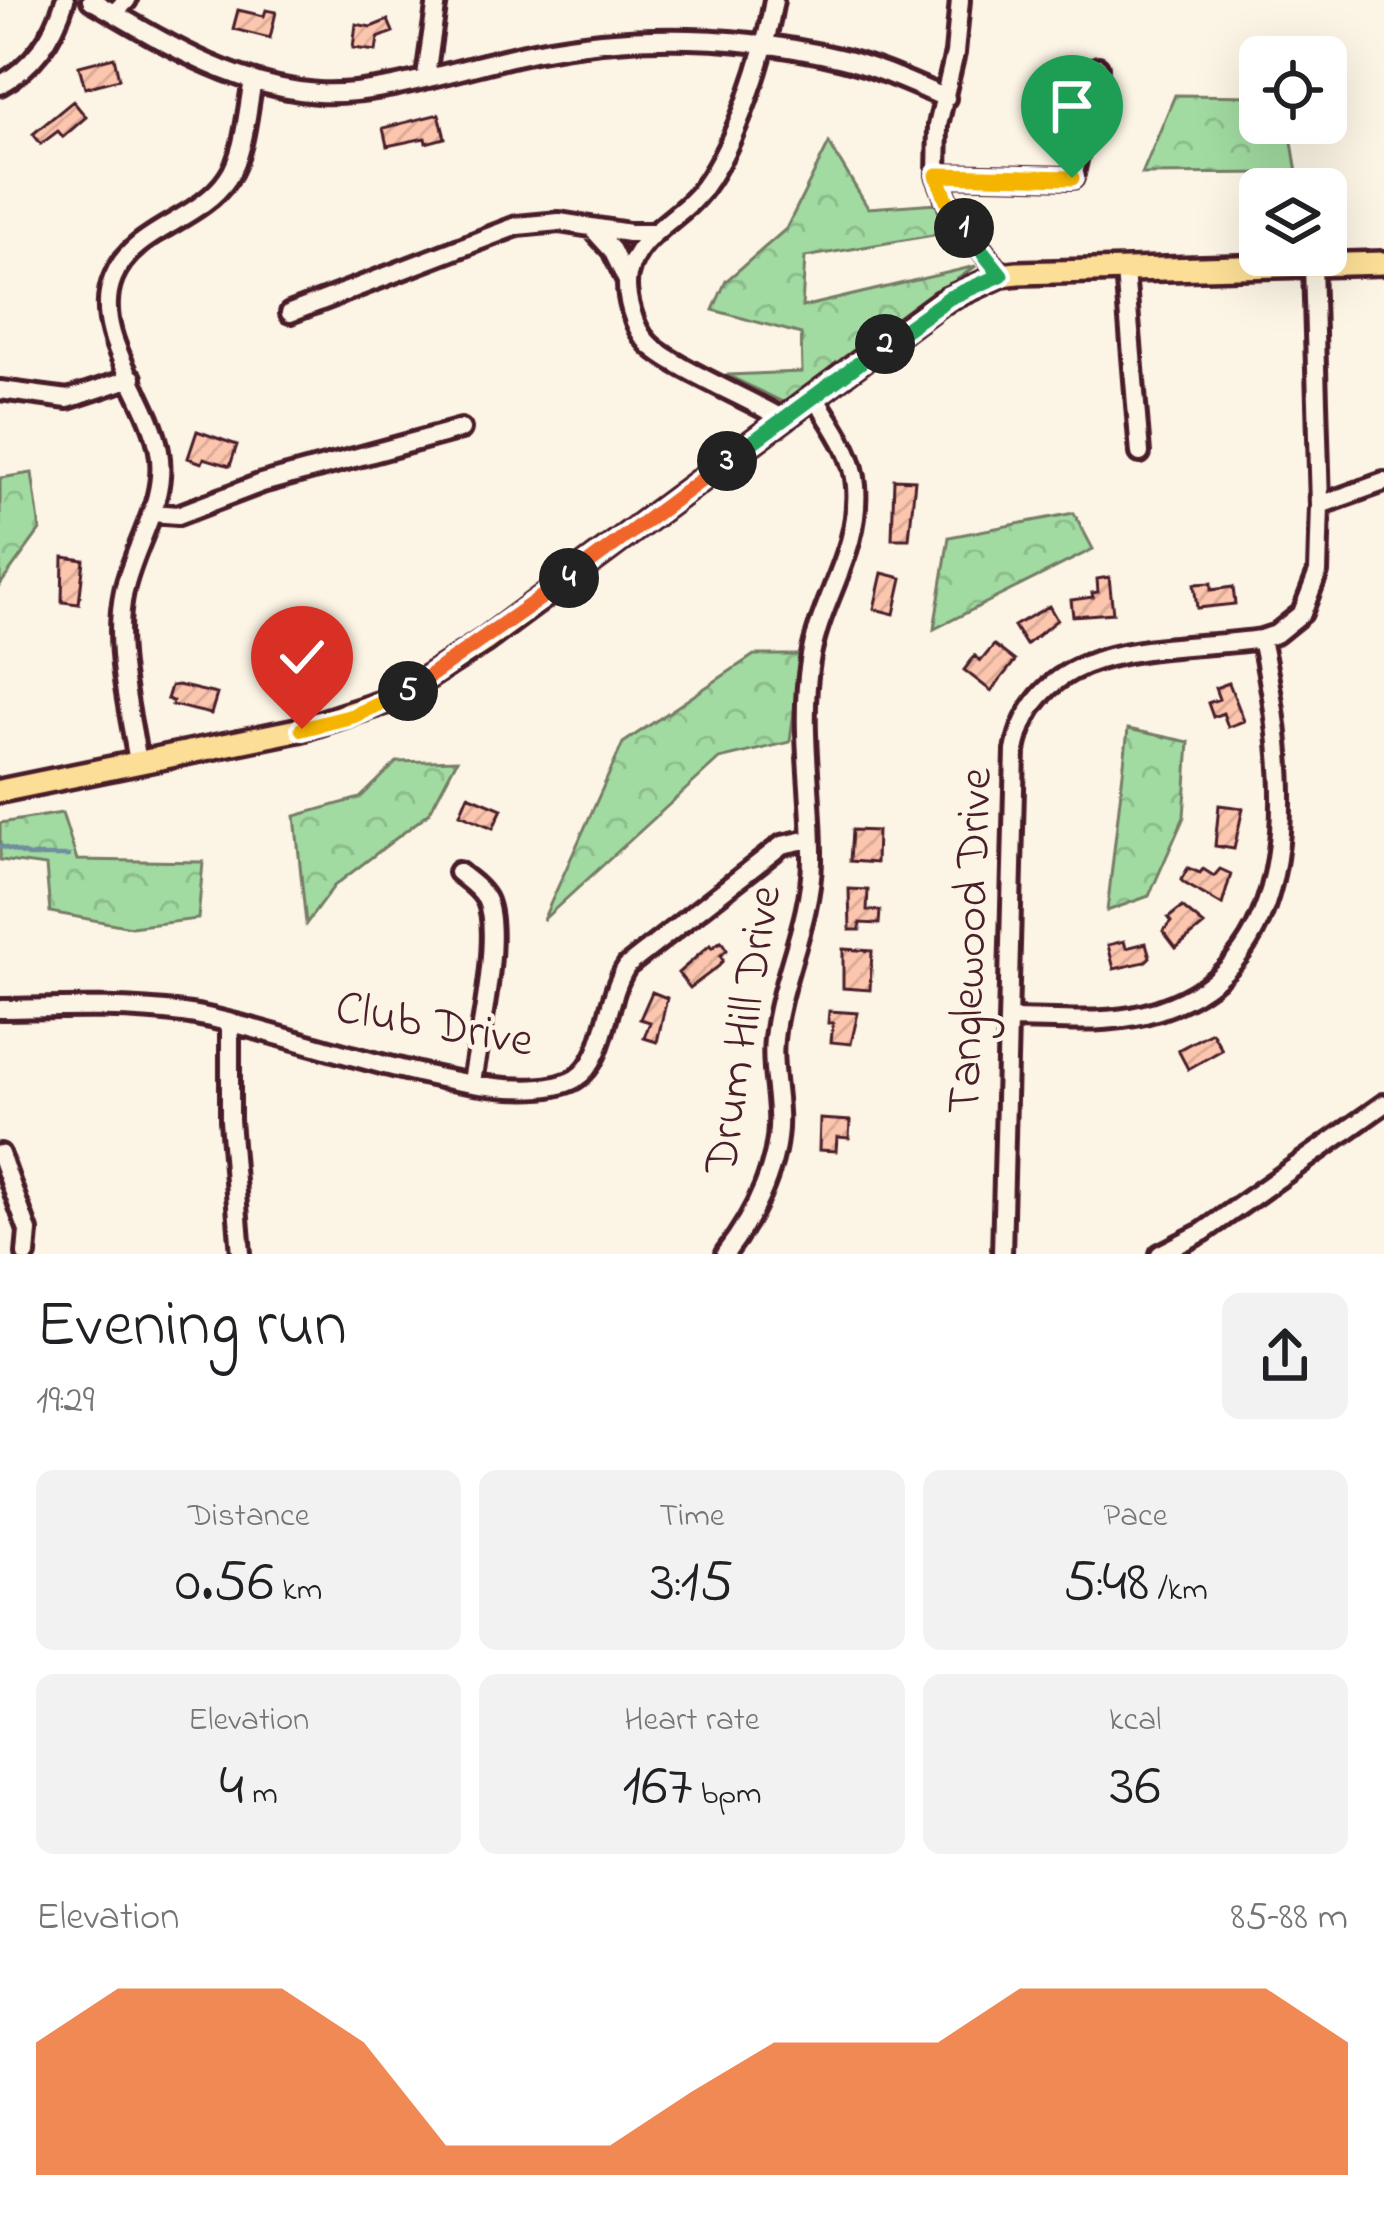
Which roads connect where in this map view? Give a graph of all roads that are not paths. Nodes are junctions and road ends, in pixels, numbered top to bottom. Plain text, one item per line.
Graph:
1 (65, 0) edge
2 (91, 0) edge
3 (437, 0) edge
4 (775, 0) edge
5 (960, 0) edge
6 (120, 6) edge
7 (766, 46) junction
8 (1098, 67) dead end
9 (426, 76) junction
10 (253, 81) junction
11 (0, 85) edge
12 (946, 98) junction
13 (937, 175) junction
14 (592, 228) junction
15 (652, 232) junction
16 (1384, 263) edge
17 (1347, 264) edge
18 (1239, 267) edge
19 (1125, 271) junction
20 (1001, 275) junction
21 (1313, 276) edge
22 (626, 279) junction
23 (290, 313) dead end
24 (132, 378) junction
25 (0, 390) edge
26 (814, 396) junction
27 (783, 419) junction
28 (461, 429) dead end
29 (1140, 453) dead end
30 (1384, 482) edge
31 (1320, 505) junction
32 (152, 513) junction
33 (1261, 639) junction
34 (138, 763) junction
35 (0, 790) edge
36 (810, 839) junction
37 (458, 872) dead end
38 (0, 1010) edge
39 (1008, 1019) junction
40 (230, 1022) junction
41 (472, 1082) junction
42 (1384, 1104) edge
43 (0, 1154) edge
44 (26, 1254) edge
45 (241, 1254) edge
46 (725, 1254) edge
47 (1002, 1254) edge
48 (1160, 1254) edge

1 - 11 street
2 - 6 street
3 - 9 street
4 - 7 street
5 - 12 street
6 - 10 street
7 - 9 street
7 - 12 street
7 - 15 street
8 - 13 street
9 - 10 street
10 - 24 street
12 - 13 street
13 - 20 street
14 - 15 street
14 - 22 street
14 - 23 street
15 - 22 street
16 - 17 main road
18 - 19 main road
19 - 20 main road
19 - 29 street
20 - 26 main road
21 - 31 street
22 - 27 street
24 - 25 street
24 - 32 street
26 - 27 main road
26 - 36 street, Drum Hill Drive
27 - 34 main road
28 - 32 street
30 - 31 street
31 - 33 street
32 - 34 street
33 - 39 street, Tanglewood Drive
33 - 39 street
34 - 35 main road
36 - 41 street, Club Drive
36 - 46 street, Drum Hill Drive
37 - 41 street
38 - 40 street, Club Drive
39 - 47 street, Tanglewood Drive
40 - 41 street, Club Drive
40 - 45 street
42 - 48 street
43 - 44 street

